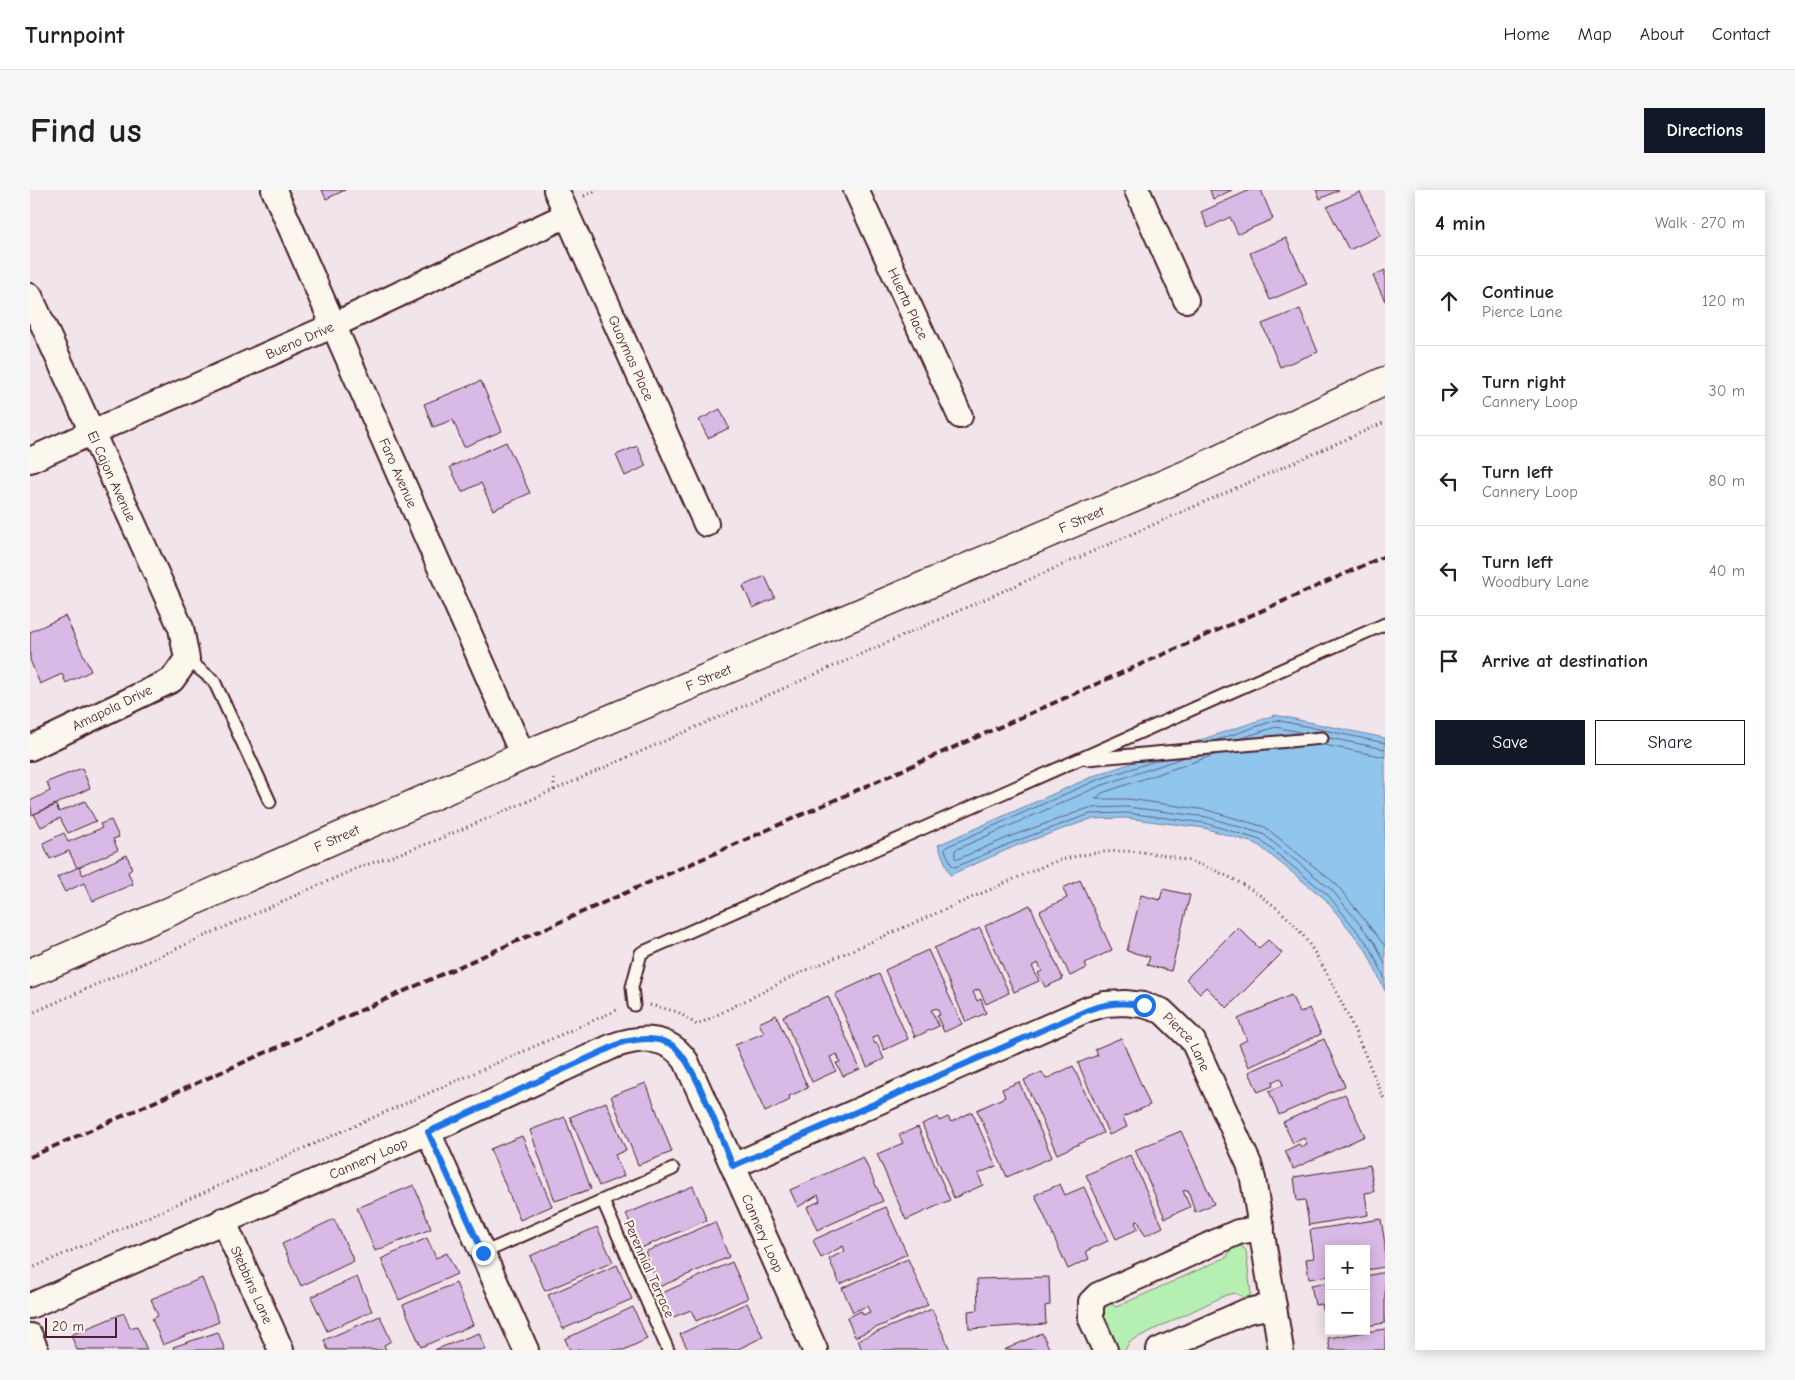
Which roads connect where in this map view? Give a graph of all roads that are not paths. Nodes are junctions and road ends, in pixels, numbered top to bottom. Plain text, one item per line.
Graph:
1 (274, 190) edge
2 (556, 190) edge
3 (856, 190) edge
4 (1138, 190) edge
5 (567, 215) junction
6 (30, 296) edge
7 (1186, 300) dead end
8 (334, 325) junction
9 (1385, 381) edge
10 (960, 416) dead end
11 (92, 434) junction
12 (30, 460) edge
13 (706, 524) dead end
14 (1385, 624) edge
15 (187, 659) junction
16 (1322, 738) dead end
17 (30, 748) edge
18 (523, 756) junction
19 (1078, 760) junction
20 (270, 802) dead end
21 (30, 973) edge
22 (634, 1005) road end
23 (428, 1132) junction
24 (733, 1166) junction
25 (674, 1169) dead end
26 (603, 1201) junction
27 (223, 1220) junction
28 (1262, 1228) junction
29 (483, 1253) junction
30 (30, 1306) edge
31 (1274, 1306) junction
32 (30, 1336) edge
33 (36, 1350) edge
34 (281, 1350) edge
35 (526, 1350) edge
36 (668, 1350) edge
37 (815, 1350) edge
38 (1105, 1350) edge
39 (1159, 1350) edge
40 (1281, 1350) edge

1 - 8 street, Faro Avenue
2 - 5 street, Guaymas Place
3 - 10 street, Huerta Place
4 - 7 street
5 - 8 street, Bueno Drive
5 - 13 street, Guaymas Place
6 - 11 street, El Cajon Avenue
8 - 11 street, Bueno Drive
8 - 18 street, Faro Avenue
9 - 18 street, F Street
11 - 12 street, Bueno Drive
11 - 15 street, El Cajon Avenue
14 - 19 lane
15 - 17 street, Amapola Drive
15 - 20 lane
16 - 19 lane
18 - 21 street, F Street
19 - 22 lane
23 - 24 street, Cannery Loop
23 - 27 street, Cannery Loop
23 - 29 street
24 - 28 street, Pierce Lane
24 - 37 street, Cannery Loop
25 - 26 lane
26 - 29 lane
26 - 36 lane, Perennial Terrace
27 - 30 street, Cannery Loop
27 - 34 street, Stebbins Lane
28 - 31 street, Pierce Lane
28 - 38 street
29 - 35 street
31 - 39 street
31 - 40 street, Pierce Lane
32 - 33 street

